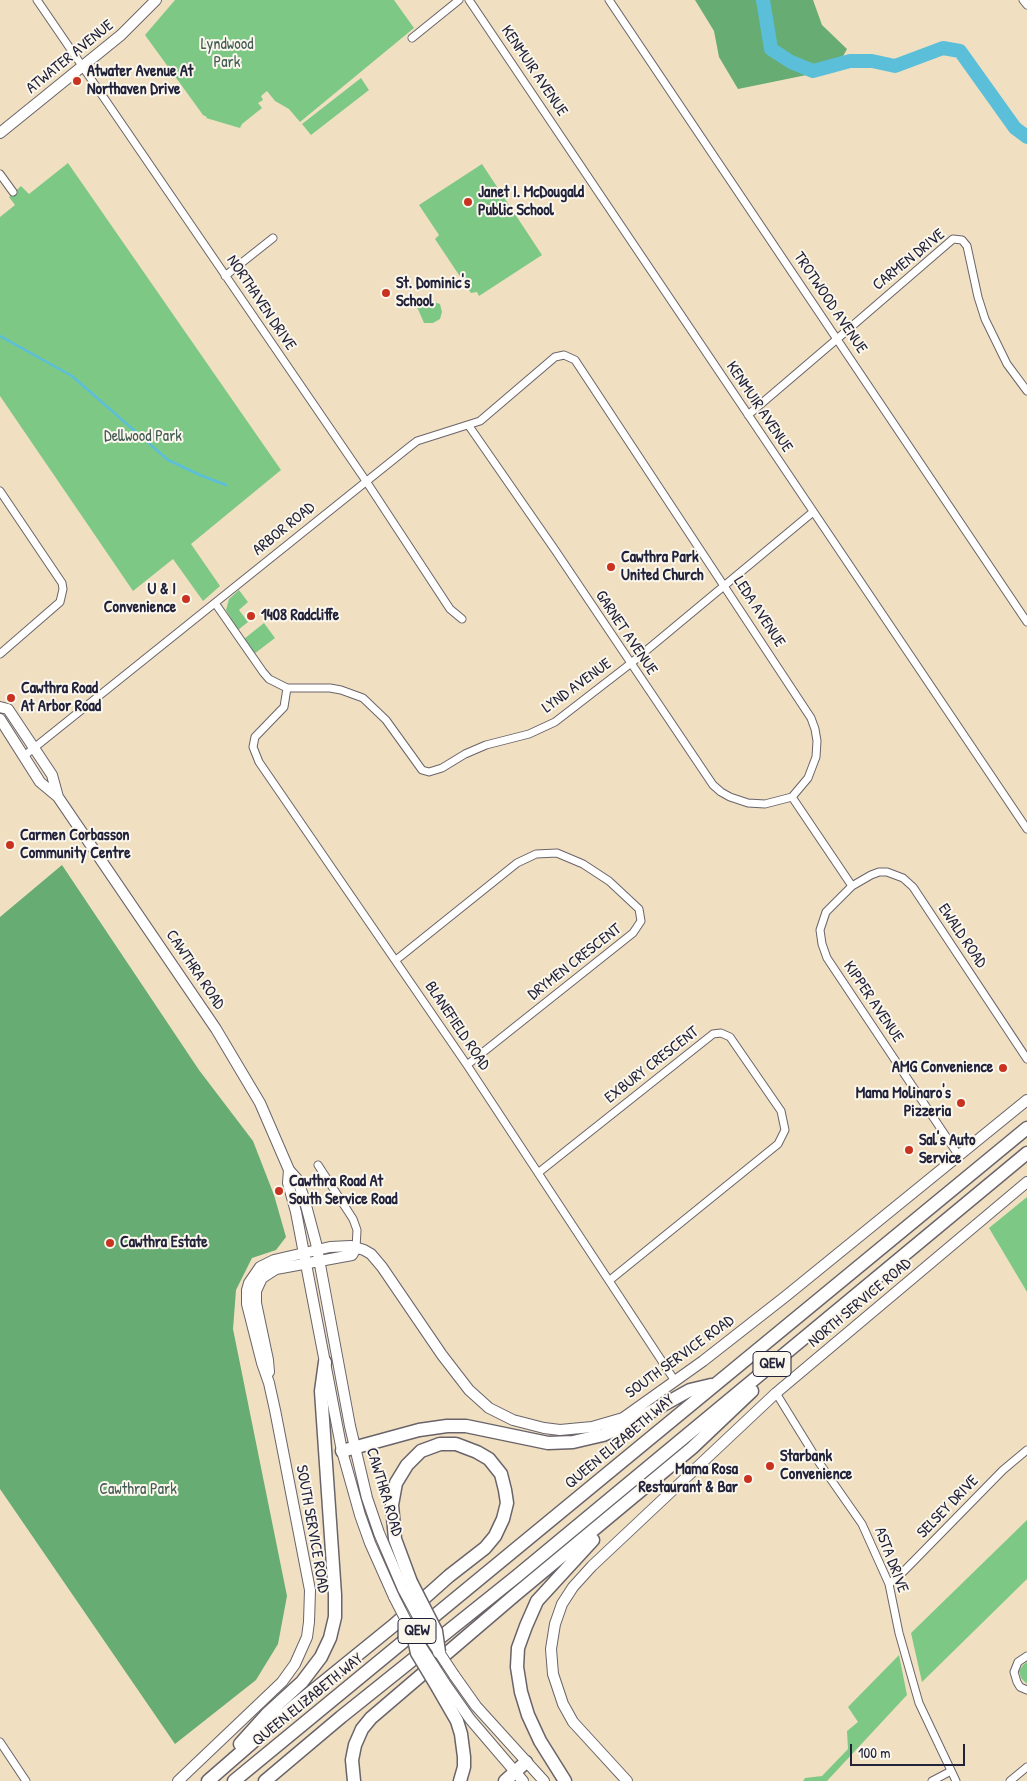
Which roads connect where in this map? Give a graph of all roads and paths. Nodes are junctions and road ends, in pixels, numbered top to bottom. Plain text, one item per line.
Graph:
1 (37, 0) edge
2 (156, 0) edge
3 (459, 0) edge
4 (469, 0) edge
5 (609, 0) edge
6 (1024, 0) edge
7 (1027, 5) edge
8 (412, 38) dead end
9 (83, 66) junction
10 (0, 133) edge
11 (0, 174) edge
12 (13, 192) dead end
13 (274, 238) dead end
14 (226, 276) junction
15 (837, 340) junction
16 (575, 360) joint
17 (1027, 391) edge
18 (748, 414) junction
19 (469, 426) junction
20 (366, 481) junction
21 (0, 492) edge
22 (813, 512) junction
23 (725, 586) junction
24 (215, 603) junction
25 (462, 619) dead end
26 (1027, 622) edge
27 (0, 654) edge
28 (630, 664) junction
29 (287, 688) junction
30 (0, 707) edge
31 (0, 719) edge
32 (34, 748) junction
33 (24, 756) junction
34 (792, 796) junction
35 (58, 797) junction
36 (1027, 829) edge
37 (852, 886) junction
38 (396, 960) junction
39 (1027, 1059) edge
40 (467, 1065) junction
41 (1027, 1100) edge
42 (1027, 1128) edge
43 (1027, 1153) edge
44 (959, 1156) junction
45 (318, 1165) dead end
46 (289, 1170) junction
47 (538, 1173) junction
48 (1027, 1182) edge
49 (356, 1248) junction
50 (318, 1255) junction
51 (304, 1258) junction
52 (610, 1280) junction
53 (818, 1326) junction
54 (325, 1362) junction
55 (675, 1381) junction
56 (715, 1383) junction
57 (776, 1393) junction
58 (348, 1449) junction
59 (1027, 1450) edge
60 (632, 1498) junction
61 (889, 1584) junction
62 (407, 1586) junction
63 (413, 1634) joint
64 (439, 1652) joint
65 (1027, 1656) edge
66 (441, 1685) junction
67 (1027, 1690) edge
68 (0, 1742) edge
69 (526, 1762) junction
70 (1027, 1768) edge
71 (951, 1771) junction
72 (519, 1777) edge
73 (209, 1780) edge
74 (26, 1781) edge
75 (178, 1781) edge
76 (234, 1781) edge
77 (265, 1781) edge
78 (354, 1781) edge
79 (460, 1781) edge
80 (505, 1781) edge
81 (544, 1781) edge
82 (565, 1781) edge
83 (626, 1781) edge
84 (932, 1781) edge
85 (956, 1781) edge
86 (1010, 1781) edge

1 - 9 street, NORTHAVEN DRIVE
2 - 9 main road, ATWATER AVENUE
3 - 8 street
4 - 18 street, KENMUIR AVENUE
5 - 15 street, TROTWOOD AVENUE
6 - 7 street
9 - 10 main road, ATWATER AVENUE
9 - 14 street, NORTHAVEN DRIVE
11 - 12 street
13 - 14 street
14 - 20 street, NORTHAVEN DRIVE
15 - 17 street, CARMEN DRIVE
15 - 18 street, CARMEN DRIVE
15 - 26 street, TROTWOOD AVENUE
16 - 19 street, ARBOR ROAD
16 - 23 street, LEDA AVENUE
18 - 22 street, KENMUIR AVENUE
19 - 20 street, ARBOR ROAD
19 - 28 street, GARNET AVENUE
20 - 24 street, ARBOR ROAD
20 - 25 street, NORTHAVEN DRIVE
21 - 27 street
22 - 23 street, LYND AVENUE
22 - 36 street, KENMUIR AVENUE
23 - 28 street, LYND AVENUE
23 - 34 street, LEDA AVENUE
24 - 29 street
24 - 32 street, ARBOR ROAD
28 - 29 street, LYND AVENUE
28 - 34 street, GARNET AVENUE
29 - 38 street, BLANEFIELD ROAD
30 - 32 main road, CAWTHRA ROAD
31 - 33 main road, CAWTHRA ROAD
32 - 33 street, ARBOR ROAD
32 - 35 main road, CAWTHRA ROAD
33 - 35 main road, CAWTHRA ROAD
34 - 37 street
35 - 46 main road, CAWTHRA ROAD
37 - 39 street, EWALD ROAD
37 - 44 street, KIPPER AVENUE
38 - 40 street, BLANEFIELD ROAD
38 - 40 street, DRYMEN CRESCENT
40 - 47 street, BLANEFIELD ROAD
41 - 44 main road, SOUTH SERVICE ROAD
42 - 56 highway, QUEEN ELIZABETH WAY / QEW
43 - 53 highway, QUEEN ELIZABETH WAY / QEW
44 - 55 main road, SOUTH SERVICE ROAD
45 - 49 street
46 - 50 main road, CAWTHRA ROAD
46 - 51 main road, CAWTHRA ROAD
47 - 52 street, BLANEFIELD ROAD
47 - 52 street, EXBURY CRESCENT
48 - 57 main road, NORTH SERVICE ROAD
49 - 50 main road, SOUTH SERVICE ROAD
49 - 55 main road, SOUTH SERVICE ROAD
50 - 51 main road, SOUTH SERVICE ROAD
50 - 58 main road, CAWTHRA ROAD
51 - 54 main road, CAWTHRA ROAD
51 - 75 main road, SOUTH SERVICE ROAD
52 - 55 street, BLANEFIELD ROAD
53 - 60 highway
53 - 77 highway, QUEEN ELIZABETH WAY / QEW
54 - 58 main road, CAWTHRA ROAD
54 - 73 highway
56 - 58 highway
56 - 76 highway, QUEEN ELIZABETH WAY / QEW
57 - 61 street, ASTA DRIVE
57 - 83 main road, NORTH SERVICE ROAD
58 - 62 main road, CAWTHRA ROAD
58 - 63 main road, CAWTHRA ROAD, bridge
59 - 61 street, SELSEY DRIVE
60 - 78 highway
60 - 82 highway
61 - 71 street, ASTA DRIVE
62 - 64 highway, bridge
62 - 73 highway
63 - 66 highway, bridge
64 - 69 main road, bridge
65 - 67 street
66 - 72 main road
66 - 79 highway
68 - 74 street
69 - 72 highway
69 - 81 main road
70 - 86 street
71 - 84 street
71 - 85 street, ASTA DRIVE
72 - 80 highway

